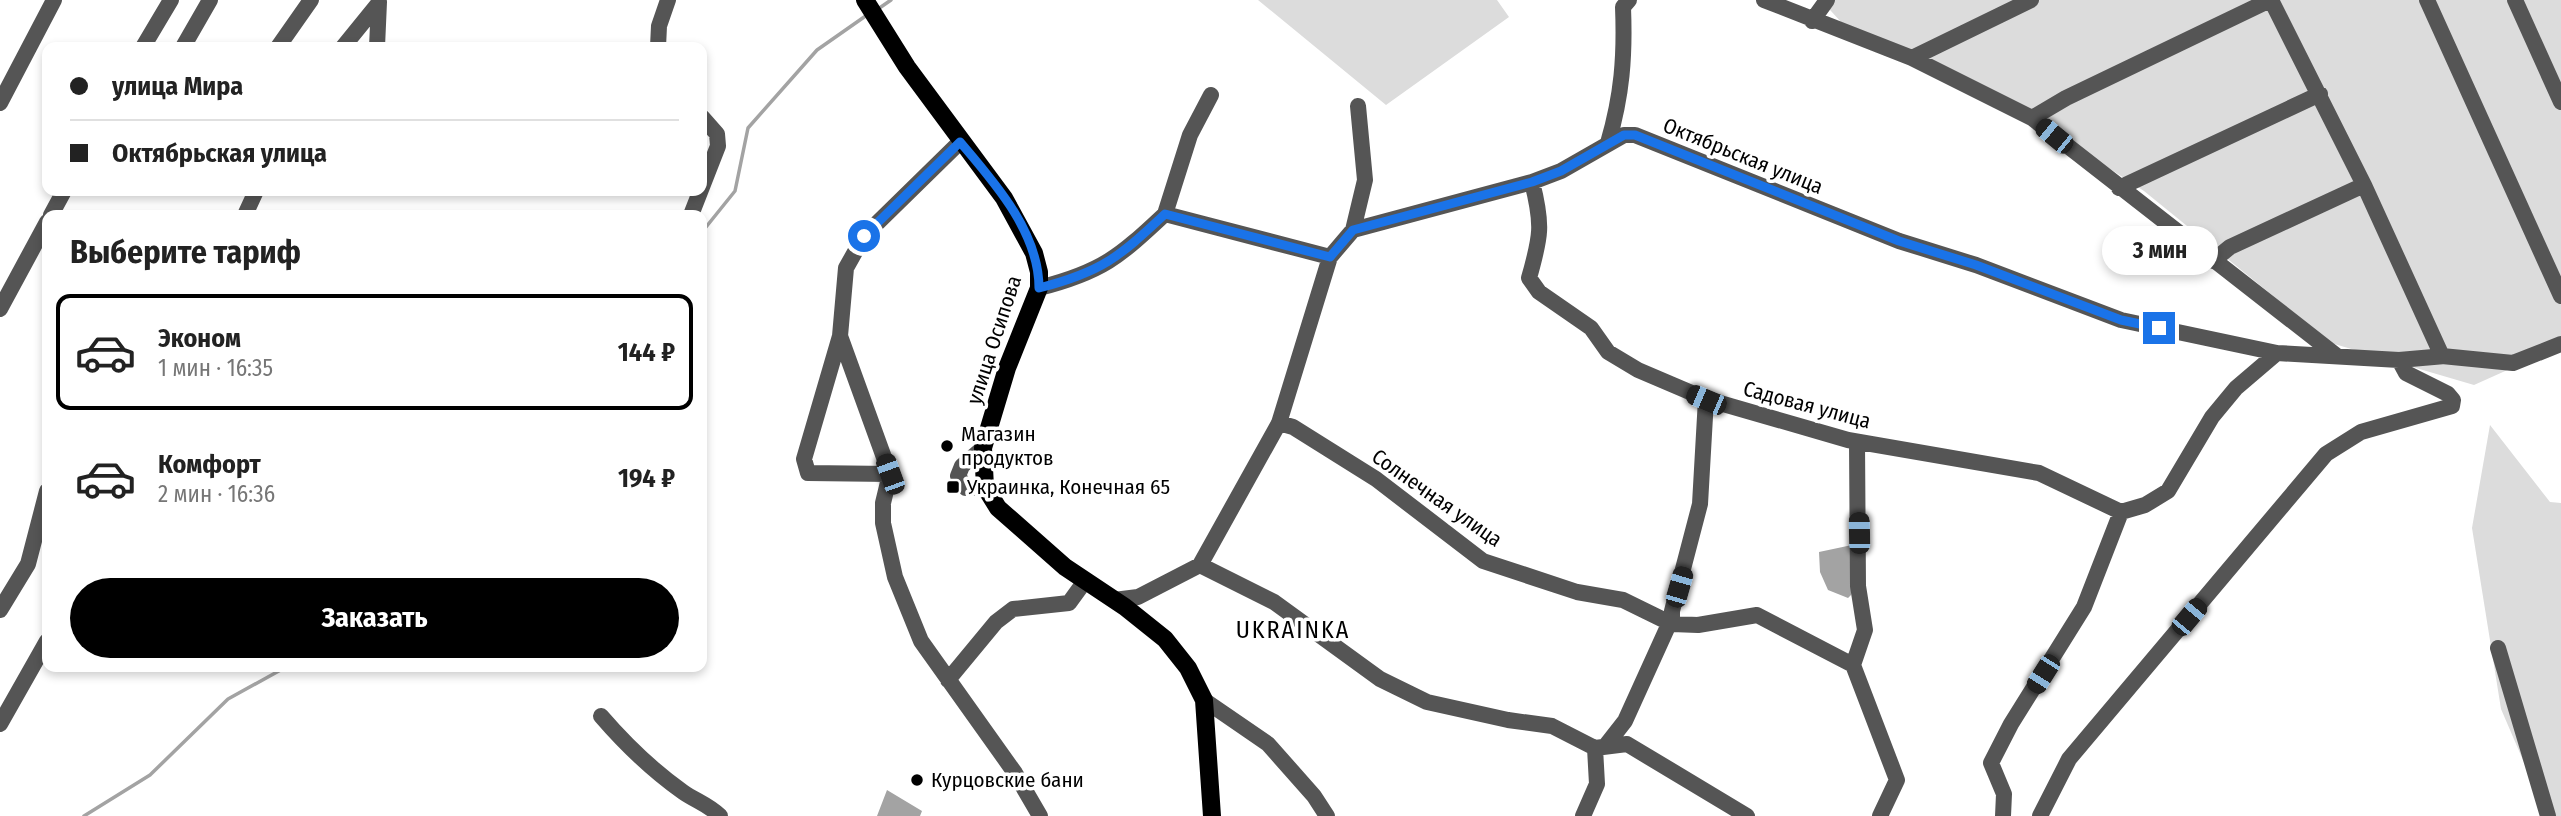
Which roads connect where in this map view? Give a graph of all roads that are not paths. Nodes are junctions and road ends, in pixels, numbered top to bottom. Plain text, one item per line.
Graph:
1 (54, 0) edge
2 (171, 0) edge
3 (211, 0) edge
4 (311, 0) edge
5 (668, 0) edge
6 (864, 0) edge
7 (1629, 0) edge
8 (1764, 0) edge
9 (1826, 0) edge
10 (2031, 0) edge
11 (2270, 0) edge
12 (2427, 0) edge
13 (2515, 0) edge
14 (379, 2) edge
15 (1812, 21) junction
16 (146, 42) edge
17 (186, 42) edge
18 (282, 42) edge
19 (347, 42) edge
20 (381, 42) edge
21 (658, 42) edge
22 (1912, 58) junction
23 (2320, 94) junction
24 (1211, 95) dead end
25 (2561, 102) edge
26 (0, 103) edge
27 (1358, 106) dead end
28 (2032, 118) junction
29 (707, 123) edge
30 (960, 142) junction
31 (1608, 143) junction
32 (707, 174) edge
33 (1532, 182) junction
34 (2364, 185) junction
35 (2119, 188) junction
36 (1165, 214) junction
37 (1353, 230) junction
38 (42, 231) edge
39 (1330, 257) junction
40 (2213, 261) junction
41 (1039, 288) junction
42 (2561, 296) edge
43 (0, 309) edge
44 (840, 336) junction
45 (2242, 344) junction
46 (2561, 345) edge
47 (2277, 353) junction
48 (2445, 356) junction
49 (2338, 357) junction
50 (2399, 360) junction
51 (2250, 376) junction
52 (1706, 400) junction
53 (1279, 423) junction
54 (1857, 442) junction
55 (983, 448) junction
56 (890, 474) junction
57 (985, 487) junction
58 (42, 510) edge
59 (2121, 512) junction
60 (1200, 565) junction
61 (1085, 581) junction
62 (1114, 600) junction
63 (0, 610) edge
64 (1672, 624) junction
65 (2498, 648) dead end
66 (42, 650) edge
67 (1853, 665) junction
68 (948, 680) junction
69 (1204, 700) junction
70 (1631, 709) junction
71 (601, 716) dead end
72 (0, 724) edge
73 (1601, 746) junction
74 (1640, 752) junction
75 (720, 816) edge
76 (1040, 816) edge
77 (1212, 816) edge
78 (1327, 816) edge
79 (1583, 816) edge
80 (1747, 816) edge
81 (1880, 816) edge
82 (2003, 816) edge
83 (2040, 816) edge
84 (2548, 816) edge

1 - 26 street
2 - 16 street
3 - 17 street
4 - 18 street
5 - 21 street
6 - 30 main road, улица Осипова
7 - 31 street
8 - 15 street
9 - 15 street
10 - 22 street
11 - 23 street
11 - 28 street
12 - 42 street
13 - 25 street
14 - 19 street
14 - 20 street
15 - 22 street
22 - 28 street
23 - 34 street
23 - 35 street
24 - 36 street
27 - 37 street
28 - 35 street
29 - 32 street
30 - 41 main road, улица Осипова
30 - 44 street
31 - 33 street, Октябрьская улица
31 - 45 street, Октябрьская улица
33 - 37 street, Октябрьская улица
33 - 52 street, Садовая улица
34 - 40 street
34 - 48 street
35 - 40 street
36 - 39 street
36 - 41 street
37 - 39 street
38 - 43 street
39 - 53 street
40 - 49 street
41 - 55 main road, улица Осипова
44 - 56 street
44 - 56 street
45 - 47 street, Октябрьская улица
45 - 51 street
46 - 48 street, Октябрьская улица
47 - 49 street, Октябрьская улица
47 - 51 street
48 - 50 street, Октябрьская улица
49 - 50 street, Октябрьская улица
50 - 83 street
51 - 59 street
52 - 54 street, Садовая улица
52 - 64 street
53 - 60 street
53 - 64 street, Солнечная улица
54 - 59 street, Садовая улица
54 - 67 street
55 - 57 main road, улица Осипова
55 - 57 street
56 - 68 street
57 - 61 main road
58 - 63 street
59 - 82 street
60 - 62 street
60 - 73 street
61 - 62 main road
61 - 68 street
62 - 69 main road
64 - 67 street, Солнечная улица
64 - 70 street
65 - 84 street
66 - 72 street
67 - 81 street
68 - 76 street
69 - 77 main road
69 - 78 street
70 - 73 street
70 - 74 street
71 - 75 street
73 - 74 street
73 - 79 street
74 - 80 street

